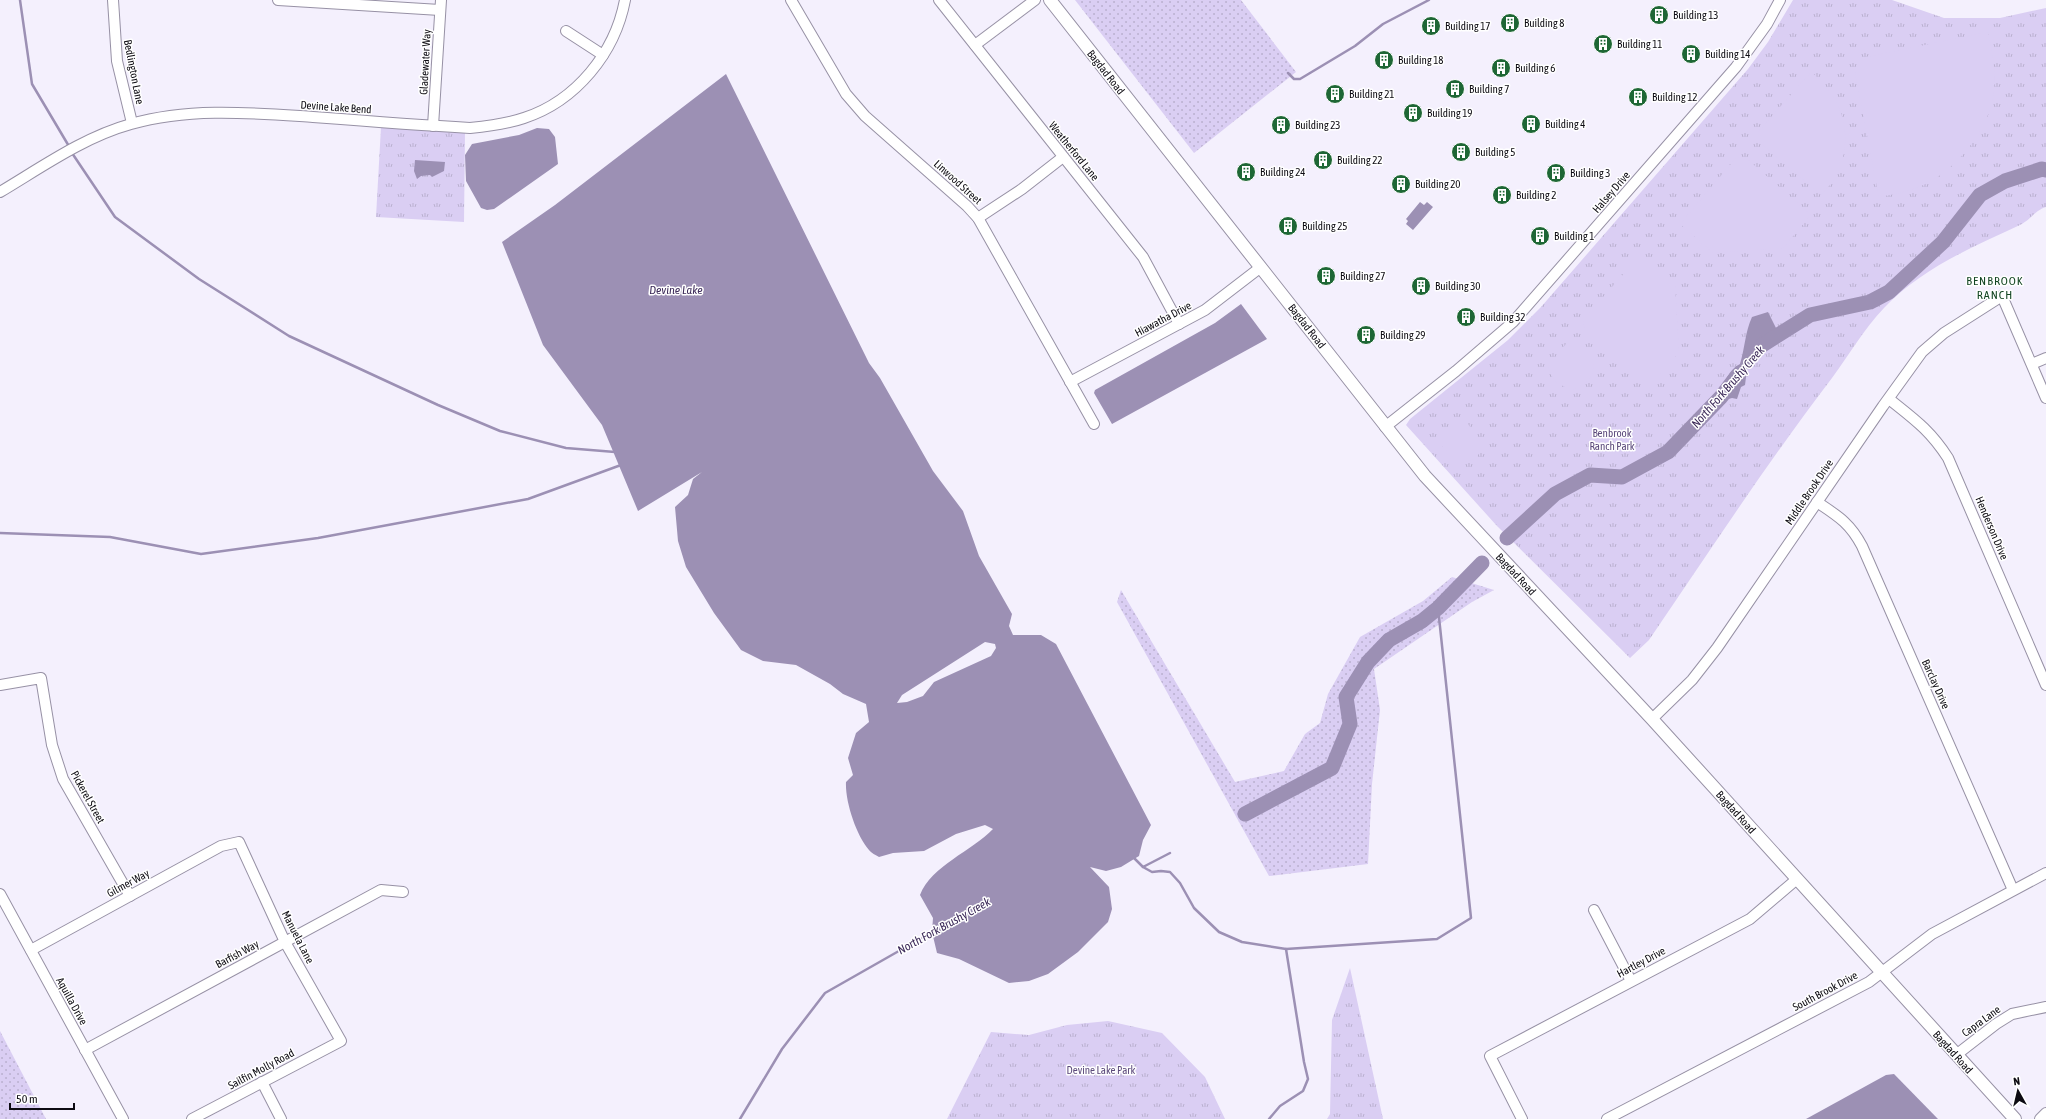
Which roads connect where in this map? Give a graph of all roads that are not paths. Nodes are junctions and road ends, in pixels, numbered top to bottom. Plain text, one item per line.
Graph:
1 (113, 0) edge
2 (278, 0) edge
3 (625, 0) edge
4 (791, 0) edge
5 (939, 0) edge
6 (1035, 0) edge
7 (1050, 0) edge
8 (1780, 0) edge
9 (440, 5) edge
10 (566, 32) dead end
11 (975, 45) junction
12 (603, 55) junction
13 (132, 123) junction
14 (433, 126) junction
15 (1063, 157) junction
16 (0, 192) edge
17 (978, 218) junction
18 (1261, 267) junction
19 (1179, 324) junction
20 (2046, 358) edge
21 (2032, 364) junction
22 (1070, 382) junction
23 (2046, 398) edge
24 (1888, 400) junction
25 (1094, 424) dead end
26 (1385, 427) junction
27 (1817, 502) junction
28 (0, 685) edge
29 (2046, 685) edge
30 (1652, 719) junction
31 (239, 842) joint
32 (2046, 873) edge
33 (1797, 880) junction
34 (2013, 890) junction
35 (403, 892) dead end
36 (0, 894) edge
37 (130, 896) junction
38 (1594, 910) dead end
39 (285, 942) junction
40 (31, 950) junction
41 (1882, 973) junction
42 (1631, 981) junction
43 (2046, 1007) edge
44 (341, 1041) joint
45 (85, 1050) junction
46 (1956, 1055) junction
47 (262, 1082) junction
48 (2046, 1113) edge
49 (123, 1119) edge
50 (192, 1119) edge
51 (281, 1119) edge
52 (1522, 1119) edge
53 (1607, 1119) edge
54 (2015, 1119) edge
55 (2040, 1119) edge

1 - 13 street, Bedlington Lane
2 - 9 street
3 - 12 street, Devine Lake Bend
4 - 17 street, Linwood Street
5 - 11 street, Weatherford Lane
6 - 11 street
7 - 18 street, Bagdad Road
8 - 26 street, Halsey Drive
9 - 14 street, Gladewater Way
10 - 12 street
11 - 15 street, Weatherford Lane
12 - 14 street, Devine Lake Bend
13 - 14 street, Devine Lake Bend
13 - 16 street, Devine Lake Bend
15 - 17 street
15 - 19 street, Weatherford Lane
17 - 22 street, Linwood Street
18 - 19 street, Hiawatha Drive
18 - 26 street, Bagdad Road
19 - 22 street, Hiawatha Drive
20 - 21 street
21 - 23 street
21 - 24 street, Middle Brook Drive
22 - 25 street, Linwood Street
24 - 27 street, Middle Brook Drive
24 - 29 street, Henderson Drive
26 - 30 street, Bagdad Road
27 - 30 street, Middle Brook Drive
27 - 34 street, Barclay Drive
28 - 37 street, Pickerel Street
30 - 33 street, Bagdad Road
31 - 37 street, Gilmer Way
31 - 39 street, Manuela Lane
32 - 34 street, South Brook Drive
33 - 41 street, Bagdad Road
33 - 42 street, Hartley Drive
34 - 41 street, South Brook Drive
35 - 39 street, Barfish Way
36 - 40 street, Aquilla Drive
37 - 40 street, Gilmer Way
38 - 42 street
39 - 44 street, Manuela Lane
39 - 45 street, Barfish Way
40 - 45 street, Aquilla Drive
41 - 46 street, Bagdad Road
41 - 53 street, South Brook Drive
42 - 52 street, Hartley Drive
43 - 46 street, Capra Lane
44 - 47 street, Sailfin Molly Road
45 - 49 street, Aquilla Drive
46 - 54 street, Bagdad Road
47 - 50 street, Sailfin Molly Road
47 - 51 street
48 - 55 street

